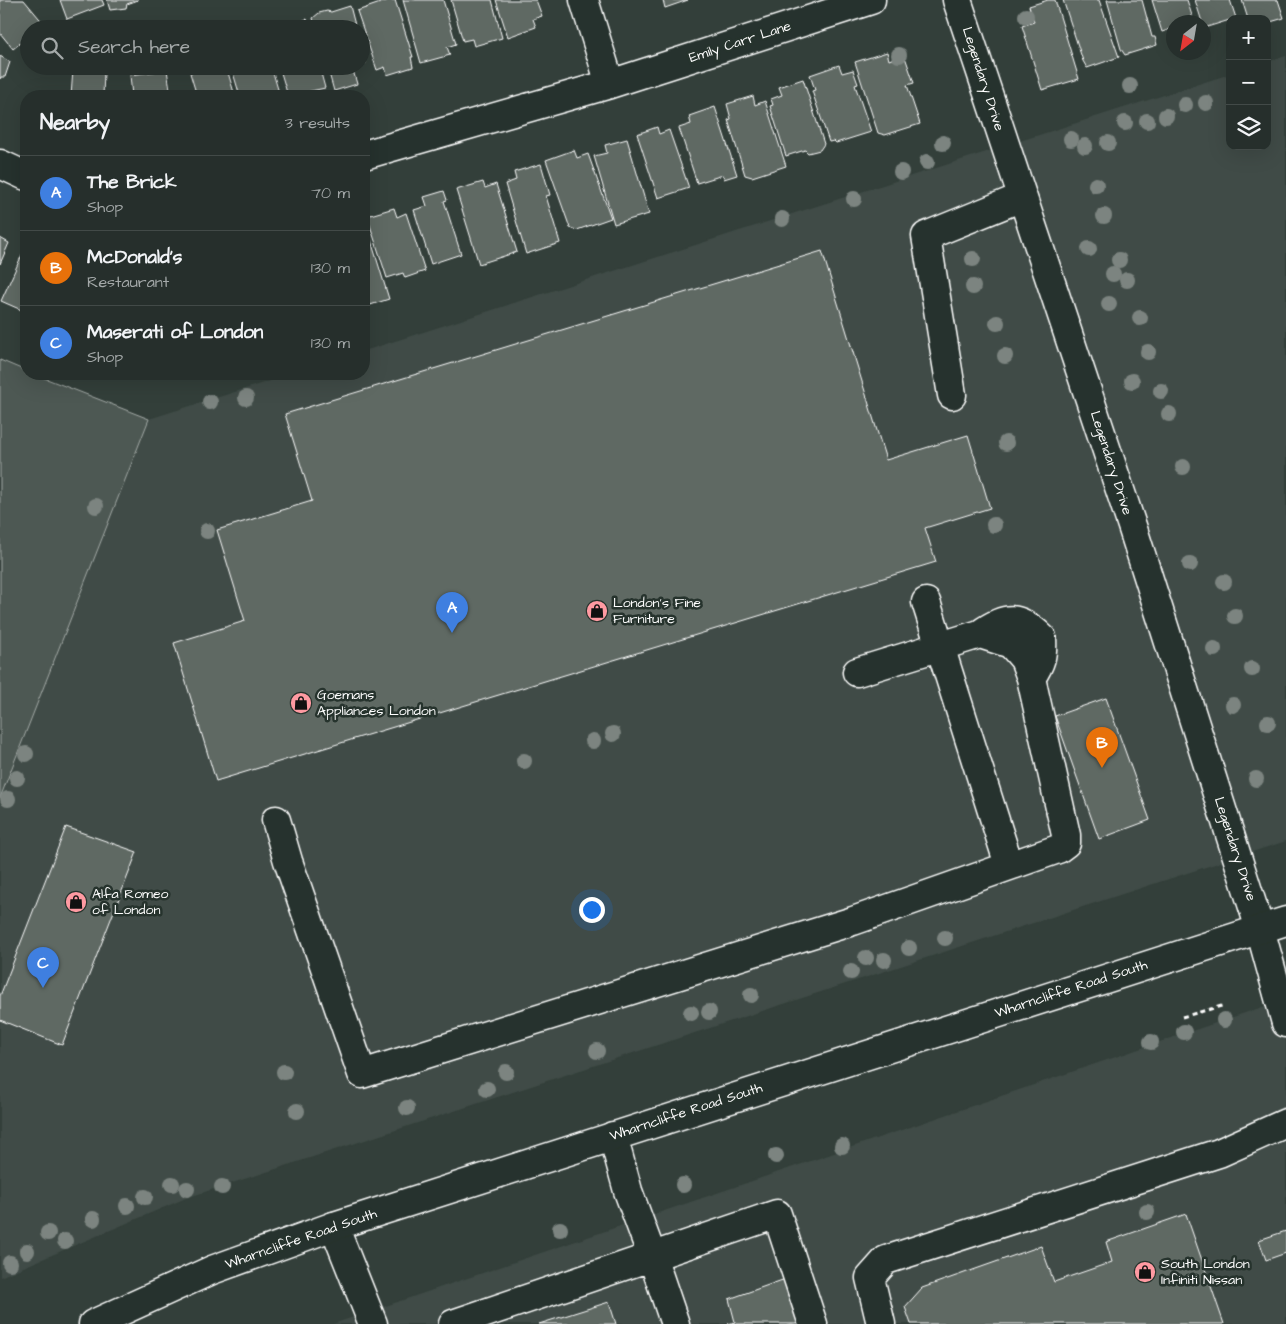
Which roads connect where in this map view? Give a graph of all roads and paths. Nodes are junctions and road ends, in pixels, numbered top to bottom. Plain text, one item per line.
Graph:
1 (584, 0) edge
2 (871, 0) edge
3 (957, 0) edge
4 (610, 84) junction
5 (370, 153) edge
6 (0, 164) edge
7 (20, 173) edge
8 (1022, 197) junction
9 (952, 395) dead end
10 (926, 602) dead end
11 (941, 646) junction
12 (856, 672) dead end
13 (276, 820) dead end
14 (1009, 865) junction
15 (1286, 920) edge
16 (1260, 928) junction
17 (1225, 1005) dead end
18 (1182, 1017) dead end
19 (1286, 1023) edge
20 (1286, 1123) edge
21 (613, 1136) junction
22 (334, 1226) junction
23 (652, 1256) junction
24 (93, 1324) edge
25 (373, 1324) edge
26 (453, 1324) edge
27 (675, 1324) edge
28 (814, 1324) edge
29 (881, 1324) edge

1 - 4 street
2 - 4 street, Emily Carr Lane
3 - 8 street, Legendary Drive
4 - 5 street, Emily Carr Lane
6 - 7 street
8 - 9 street
8 - 16 street, Legendary Drive
10 - 11 street
11 - 12 street
11 - 14 street
11 - 14 street
13 - 14 street
15 - 16 street, Wharncliffe Road South
16 - 19 street, Legendary Drive
16 - 21 street, Wharncliffe Road South
17 - 18 path
20 - 29 street
21 - 22 street, Wharncliffe Road South
21 - 23 street
22 - 24 street, Wharncliffe Road South
22 - 25 street
23 - 26 street
23 - 27 street
23 - 28 street

